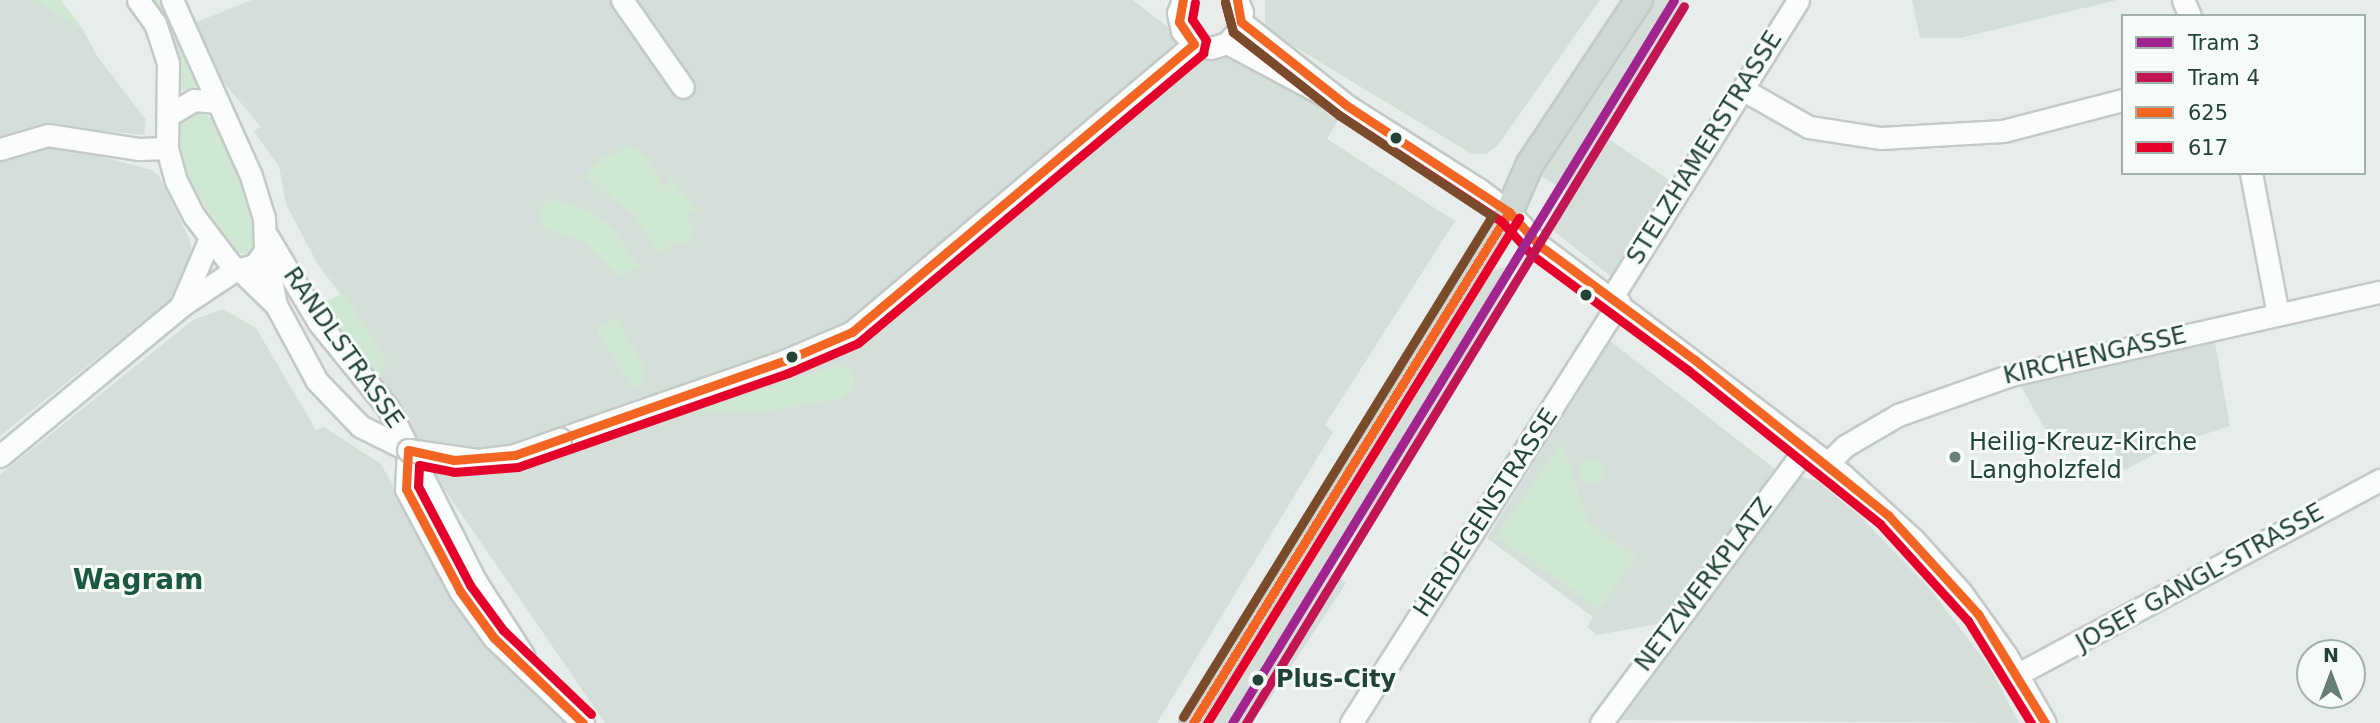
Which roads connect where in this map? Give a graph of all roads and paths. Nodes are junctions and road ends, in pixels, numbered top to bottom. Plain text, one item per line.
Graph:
1 (138, 0) edge
2 (172, 0) edge
3 (622, 0) edge
4 (1237, 0) edge
5 (1639, 0) edge
6 (1798, 0) edge
7 (1179, 2) edge
8 (1241, 22) junction
9 (1227, 43) junction
10 (1194, 44) junction
11 (683, 87) dead end
12 (1742, 89) junction
13 (2121, 101) edge
14 (218, 103) junction
15 (1346, 105) junction
16 (169, 115) junction
17 (167, 148) junction
18 (0, 149) edge
19 (2251, 175) edge
20 (1509, 212) junction
21 (210, 238) junction
22 (266, 244) junction
23 (239, 271) junction
24 (2380, 292) edge
25 (1616, 299) junction
26 (276, 305) junction
27 (181, 306) junction
28 (2278, 314) junction
29 (1807, 447) junction
30 (408, 450) junction
31 (0, 456) edge
32 (1828, 463) junction
33 (2380, 480) edge
34 (2018, 674) junction
35 (540, 680) junction
36 (583, 723) edge
37 (1192, 723) edge
38 (1351, 723) edge
39 (1601, 723) edge
40 (2045, 723) edge

1 - 16 street, RANDLSTRASSE
2 - 14 street, RANDLSTRASSE
3 - 11 street
4 - 8 street
5 - 20 main road
6 - 12 street, STELZHAMERSTRASSE
7 - 10 street
8 - 9 street
8 - 15 street
9 - 10 street
9 - 15 street
10 - 30 street, bridge
12 - 13 street
12 - 25 street, STELZHAMERSTRASSE
14 - 16 street
14 - 22 street, RANDLSTRASSE
15 - 20 street
16 - 17 street, RANDLSTRASSE
17 - 18 street
17 - 21 street, RANDLSTRASSE
19 - 28 street
20 - 25 street
20 - 37 main road
21 - 23 street, RANDLSTRASSE
21 - 27 street
22 - 23 street, RANDLSTRASSE
22 - 26 street, RANDLSTRASSE
22 - 35 street, RANDLSTRASSE
23 - 26 street, RANDLSTRASSE
23 - 27 street
24 - 28 street, KIRCHENGASSE
25 - 29 street
25 - 38 street, HERDEGENSTRASSE
26 - 30 street
27 - 31 street
28 - 32 street, KIRCHENGASSE
29 - 32 street
29 - 39 street, NETZWERKPLATZ
30 - 35 street, RANDLSTRASSE
32 - 34 street
33 - 34 street, JOSEF GANGL-STRASSE
34 - 40 street
35 - 36 street, RANDLSTRASSE

